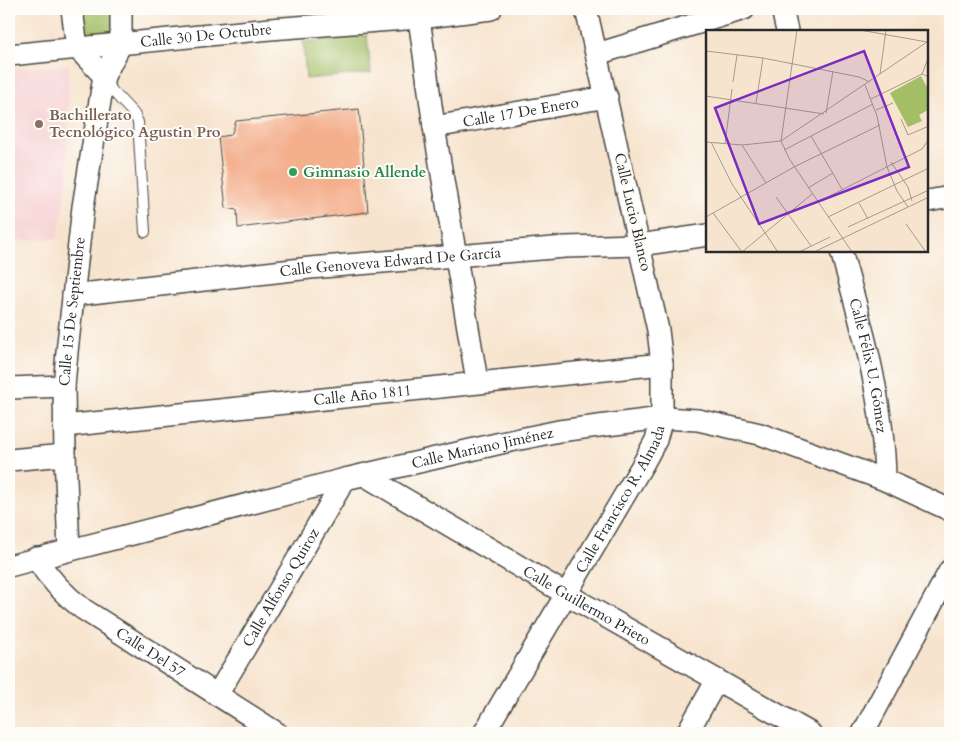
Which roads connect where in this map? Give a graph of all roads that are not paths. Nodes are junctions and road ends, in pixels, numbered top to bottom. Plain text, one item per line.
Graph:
1 (72, 9) edge
2 (121, 9) edge
3 (491, 9) edge
4 (586, 9) edge
5 (744, 9) edge
6 (782, 9) edge
7 (419, 18) junction
8 (786, 30) edge
9 (121, 44) junction
10 (77, 48) junction
11 (597, 54) junction
12 (9, 55) edge
13 (104, 79) junction
14 (607, 97) junction
15 (434, 127) junction
16 (950, 197) edge
17 (929, 201) edge
18 (145, 232) dead end
19 (706, 235) edge
20 (639, 245) junction
21 (842, 252) edge
22 (456, 256) junction
23 (73, 295) junction
24 (662, 364) junction
25 (478, 381) junction
26 (64, 386) junction
27 (9, 388) edge
28 (662, 418) junction
29 (64, 426) junction
30 (64, 455) junction
31 (9, 460) edge
32 (354, 477) junction
33 (885, 480) junction
34 (950, 510) edge
35 (69, 550) junction
36 (36, 558) junction
37 (9, 566) edge
38 (950, 570) edge
39 (566, 594) junction
40 (717, 680) junction
41 (217, 695) junction
42 (277, 733) edge
43 (484, 733) edge
44 (687, 733) edge
45 (810, 733) edge
46 (863, 733) edge

1 - 10 street
2 - 9 street, Calle 15 De Septiembre
3 - 7 street, Calle 30 De Octubre
4 - 11 street, Calle Lucio Blanco
5 - 11 street
6 - 8 street
7 - 9 street, Calle 30 De Octubre
7 - 15 street
9 - 10 street, Calle 30 De Octubre
9 - 13 street, Calle 15 De Septiembre
10 - 12 street, Calle 30 De Octubre
10 - 13 street
11 - 14 street, Calle Lucio Blanco
13 - 18 lane
13 - 23 street, Calle 15 De Septiembre
14 - 15 street, Calle 17 De Enero
14 - 20 street, Calle Lucio Blanco
15 - 22 street
16 - 17 street
19 - 20 street, Calle Genoveva Edward De García
20 - 22 street, Calle Genoveva Edward De García
20 - 24 street, Calle Lucio Blanco
21 - 33 street, Calle Félix U. Gómez
22 - 23 street, Calle Genoveva Edward De García
22 - 25 street
23 - 26 street, Calle 15 De Septiembre
24 - 25 street, Calle Año 1811
24 - 28 street, Calle Lucio Blanco
25 - 29 street, Calle Año 1811
26 - 27 street
26 - 29 street, Calle 15 De Septiembre
28 - 32 street, Calle Mariano Jiménez
28 - 33 street, Calle Mariano Jiménez
28 - 39 street, Calle Francisco R. Almada
29 - 30 street, Calle 15 De Septiembre
30 - 31 street
30 - 35 street, Calle 15 De Septiembre
32 - 35 street, Calle Mariano Jiménez
32 - 39 street, Calle Guillermo Prieto
32 - 41 street, Calle Alfonso Quiroz
33 - 34 street, Calle Mariano Jiménez
35 - 36 street, Calle Mariano Jiménez
36 - 37 street, Calle Mariano Jiménez
36 - 41 street, Calle Del 57
38 - 46 street
39 - 40 street, Calle Guillermo Prieto
39 - 43 street, Calle Francisco R. Almada
40 - 44 street
40 - 45 street, Calle Guillermo Prieto
41 - 42 street, Calle Del 57

